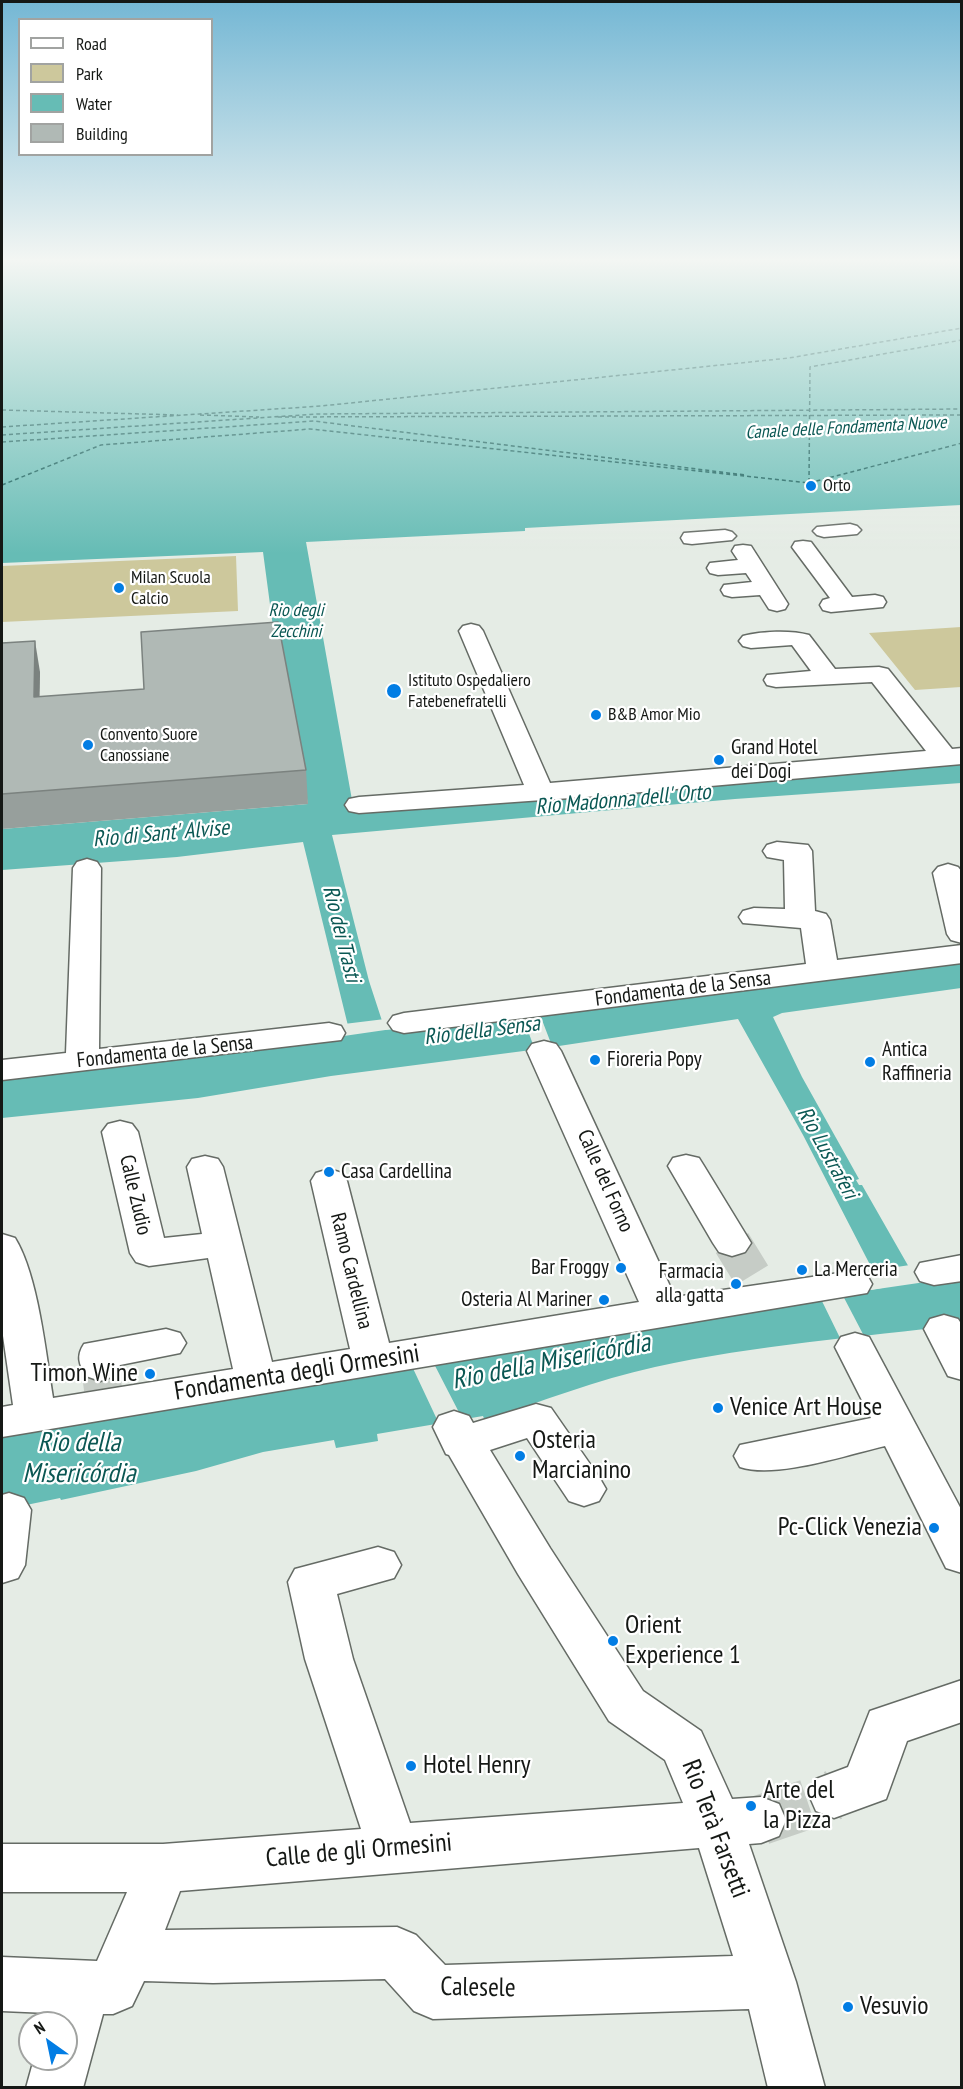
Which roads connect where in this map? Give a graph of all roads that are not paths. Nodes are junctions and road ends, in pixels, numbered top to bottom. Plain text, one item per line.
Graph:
1 (833, 510) dead end
2 (824, 531) dead end
3 (725, 536) dead end
4 (692, 538) dead end
5 (802, 547) dead end
6 (718, 568) dead end
7 (732, 590) dead end
8 (875, 602) dead end
9 (471, 631) dead end
10 (751, 641) dead end
11 (776, 680) dead end
12 (820, 685) junction
13 (953, 757) edge
14 (540, 792) junction
15 (359, 805) dead end
16 (777, 851) dead end
17 (87, 868) dead end
18 (948, 873) dead end
19 (754, 917) dead end
20 (800, 919) junction
21 (962, 934) edge
22 (962, 954) edge
23 (823, 971) junction
24 (404, 1023) dead end
25 (329, 1034) dead end
26 (544, 1051) dead end
27 (82, 1061) junction
28 (2, 1070) edge
29 (120, 1132) dead end
30 (686, 1166) dead end
31 (205, 1167) dead end
32 (329, 1182) dead end
33 (732, 1243) tunnel mouth
34 (223, 1244) junction
35 (2, 1247) edge
36 (836, 1287) dead end
37 (663, 1312) junction
38 (944, 1329) dead end
39 (166, 1343) dead end
40 (855, 1347) dead end
41 (373, 1360) junction
42 (962, 1366) edge
43 (256, 1380) junction
44 (103, 1387) junction
45 (19, 1419) edge
46 (895, 1428) junction
47 (755, 1456) dead end
48 (584, 1488) dead end
49 (9, 1510) dead end
50 (962, 1555) edge
51 (2, 1565) edge
52 (378, 1565) dead end
53 (962, 1701) edge
54 (834, 1795) tunnel mouth
55 (739, 1822) junction
56 (394, 1850) junction
57 (2, 1868) edge
58 (164, 1868) junction
59 (108, 1976) junction
60 (770, 1982) junction
61 (2, 1984) edge
62 (78, 2026) edge
63 (59, 2071) edge
64 (54, 2088) edge
65 (797, 2088) edge

1 - 2 street
3 - 4 street
5 - 8 street
6 - 7 street
9 - 14 street
10 - 12 street
11 - 12 street
12 - 13 street
13 - 14 street
14 - 15 street
16 - 20 street
17 - 27 street
18 - 21 street
19 - 20 street
20 - 23 street
22 - 23 street, Fondamenta de la Sensa
23 - 24 street, Fondamenta de la Sensa
25 - 27 street, Fondamenta de la Sensa
26 - 37 street, Calle del Forno
27 - 28 street, Fondamenta de la Sensa
29 - 34 street, Calle Zudio
30 - 33 street
31 - 34 street
32 - 41 street, Ramo Cardellina
34 - 43 street
35 - 45 street
36 - 37 street, Fondamenta degli Ormesini
37 - 41 street, Fondamenta degli Ormesini
38 - 42 street
39 - 44 street
40 - 46 street
41 - 43 street, Fondamenta degli Ormesini
43 - 44 street, Fondamenta degli Ormesini
44 - 45 street, Fondamenta degli Ormesini
46 - 47 street
46 - 50 street
48 - 55 street, Rio Terà Farsetti
49 - 51 street
52 - 56 street
53 - 54 street
55 - 56 street, Calle de gli Ormesini
55 - 60 street, Rio Terà Farsetti
56 - 58 street, Calle de gli Ormesini
57 - 58 street, Calle de gli Ormesini
58 - 59 street
59 - 60 street, Calesele
59 - 61 street, Calesele
59 - 62 street
60 - 65 street, Rio Terà Farsetti
63 - 64 street

